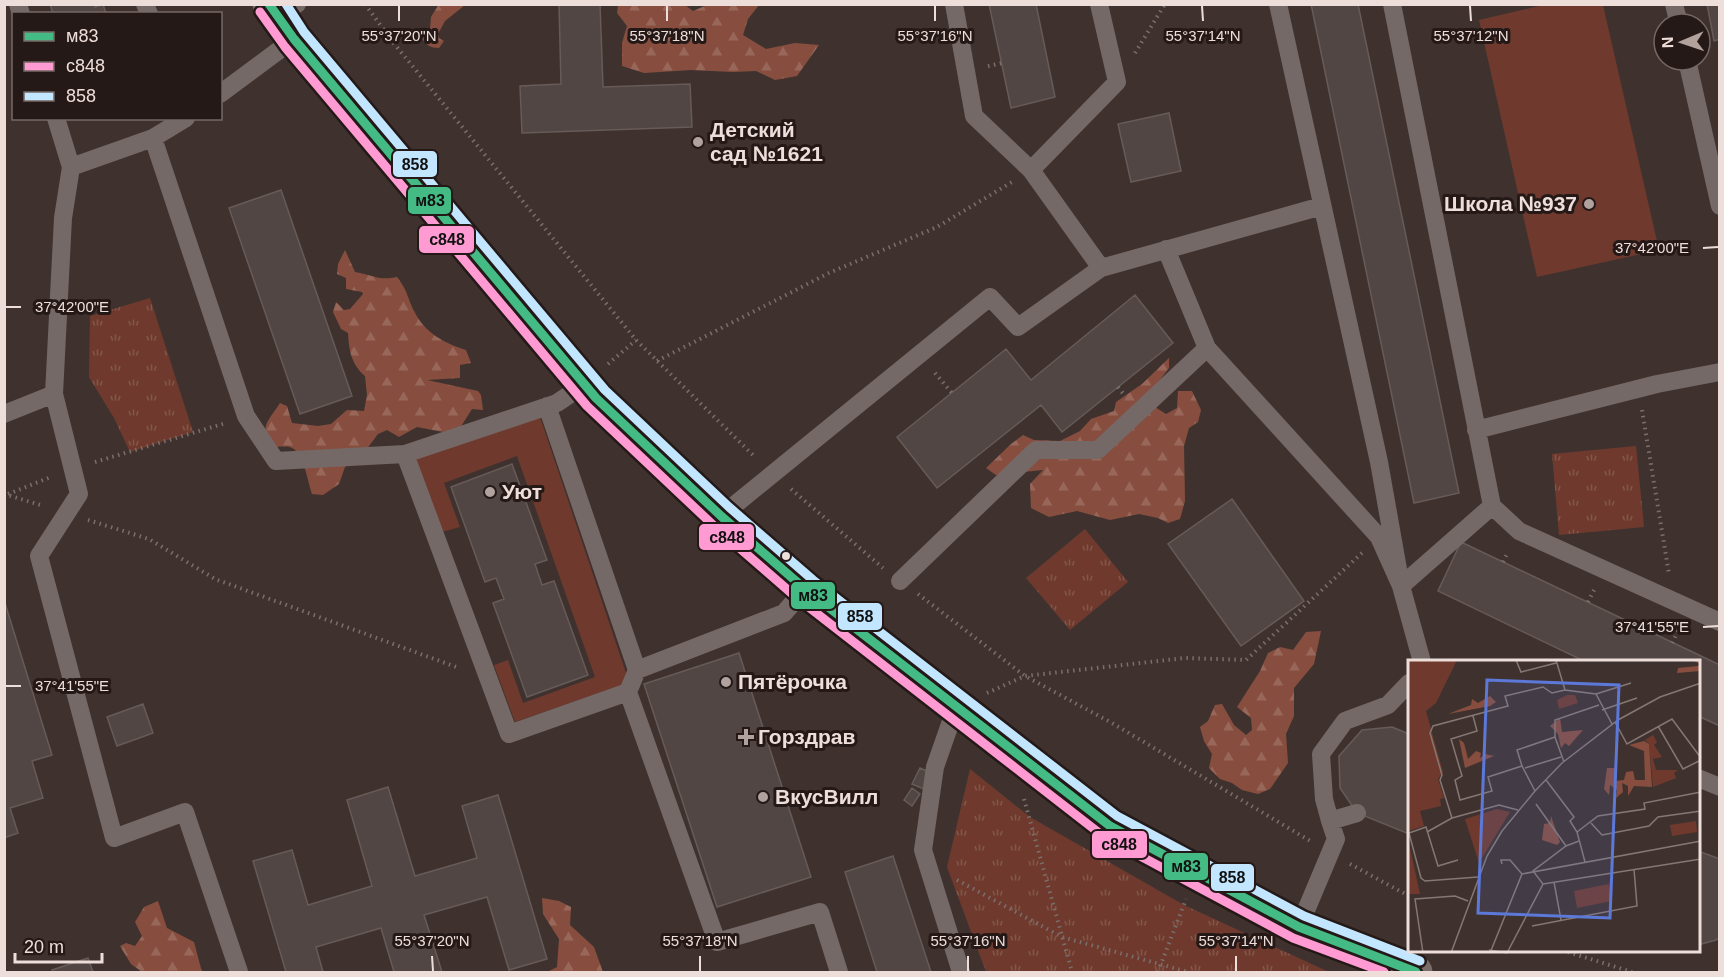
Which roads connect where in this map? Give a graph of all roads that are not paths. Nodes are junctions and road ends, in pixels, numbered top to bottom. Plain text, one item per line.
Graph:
1 (954, 4) edge
2 (1098, 4) edge
3 (1278, 4) edge
4 (1392, 4) edge
5 (284, 16) edge
6 (1690, 72) edge
7 (222, 92) edge
8 (57, 120) edge
9 (183, 120) edge
10 (153, 138) junction
11 (71, 167) junction
12 (1032, 170) junction
13 (1322, 206) junction
14 (1719, 206) edge
15 (1166, 249) junction
16 (1101, 268) junction
17 (1207, 348) junction
18 (1719, 372) edge
19 (585, 384) junction
20 (54, 394) junction
21 (547, 406) junction
22 (4, 414) edge
23 (1476, 430) junction
24 (405, 453) junction
25 (1492, 506) junction
26 (722, 516) junction
27 (900, 581) dead end
28 (1401, 586) junction
29 (805, 589) junction
30 (1719, 622) edge
31 (1421, 660) edge
32 (637, 670) junction
33 (1408, 683) edge
34 (628, 692) junction
35 (956, 707) junction
36 (1700, 779) edge
37 (1719, 787) edge
38 (1357, 813) dead end
39 (1330, 821) junction
40 (1299, 927) junction
41 (239, 972) edge
42 (839, 972) edge
43 (961, 972) edge
44 (1416, 972) edge

1 - 12 lane
2 - 12 lane
3 - 13 lane
4 - 23 lane
5 - 7 lane
5 - 19 street
6 - 14 lane
8 - 11 lane
9 - 10 lane
10 - 11 lane
10 - 24 lane
11 - 20 lane
12 - 16 lane
13 - 15 lane
13 - 28 lane
15 - 16 lane
15 - 17 lane
16 - 26 lane
17 - 27 lane
17 - 28 lane
18 - 23 lane
19 - 21 lane
19 - 26 street
20 - 22 lane
20 - 41 lane
21 - 24 lane
21 - 32 lane
23 - 25 lane
24 - 34 lane
25 - 28 lane
25 - 30 lane
26 - 29 street
28 - 31 lane
29 - 32 lane
29 - 35 street
32 - 34 lane
33 - 39 lane
34 - 42 lane
35 - 40 street
35 - 43 lane
36 - 37 lane
38 - 39 lane
39 - 40 lane
40 - 44 street

